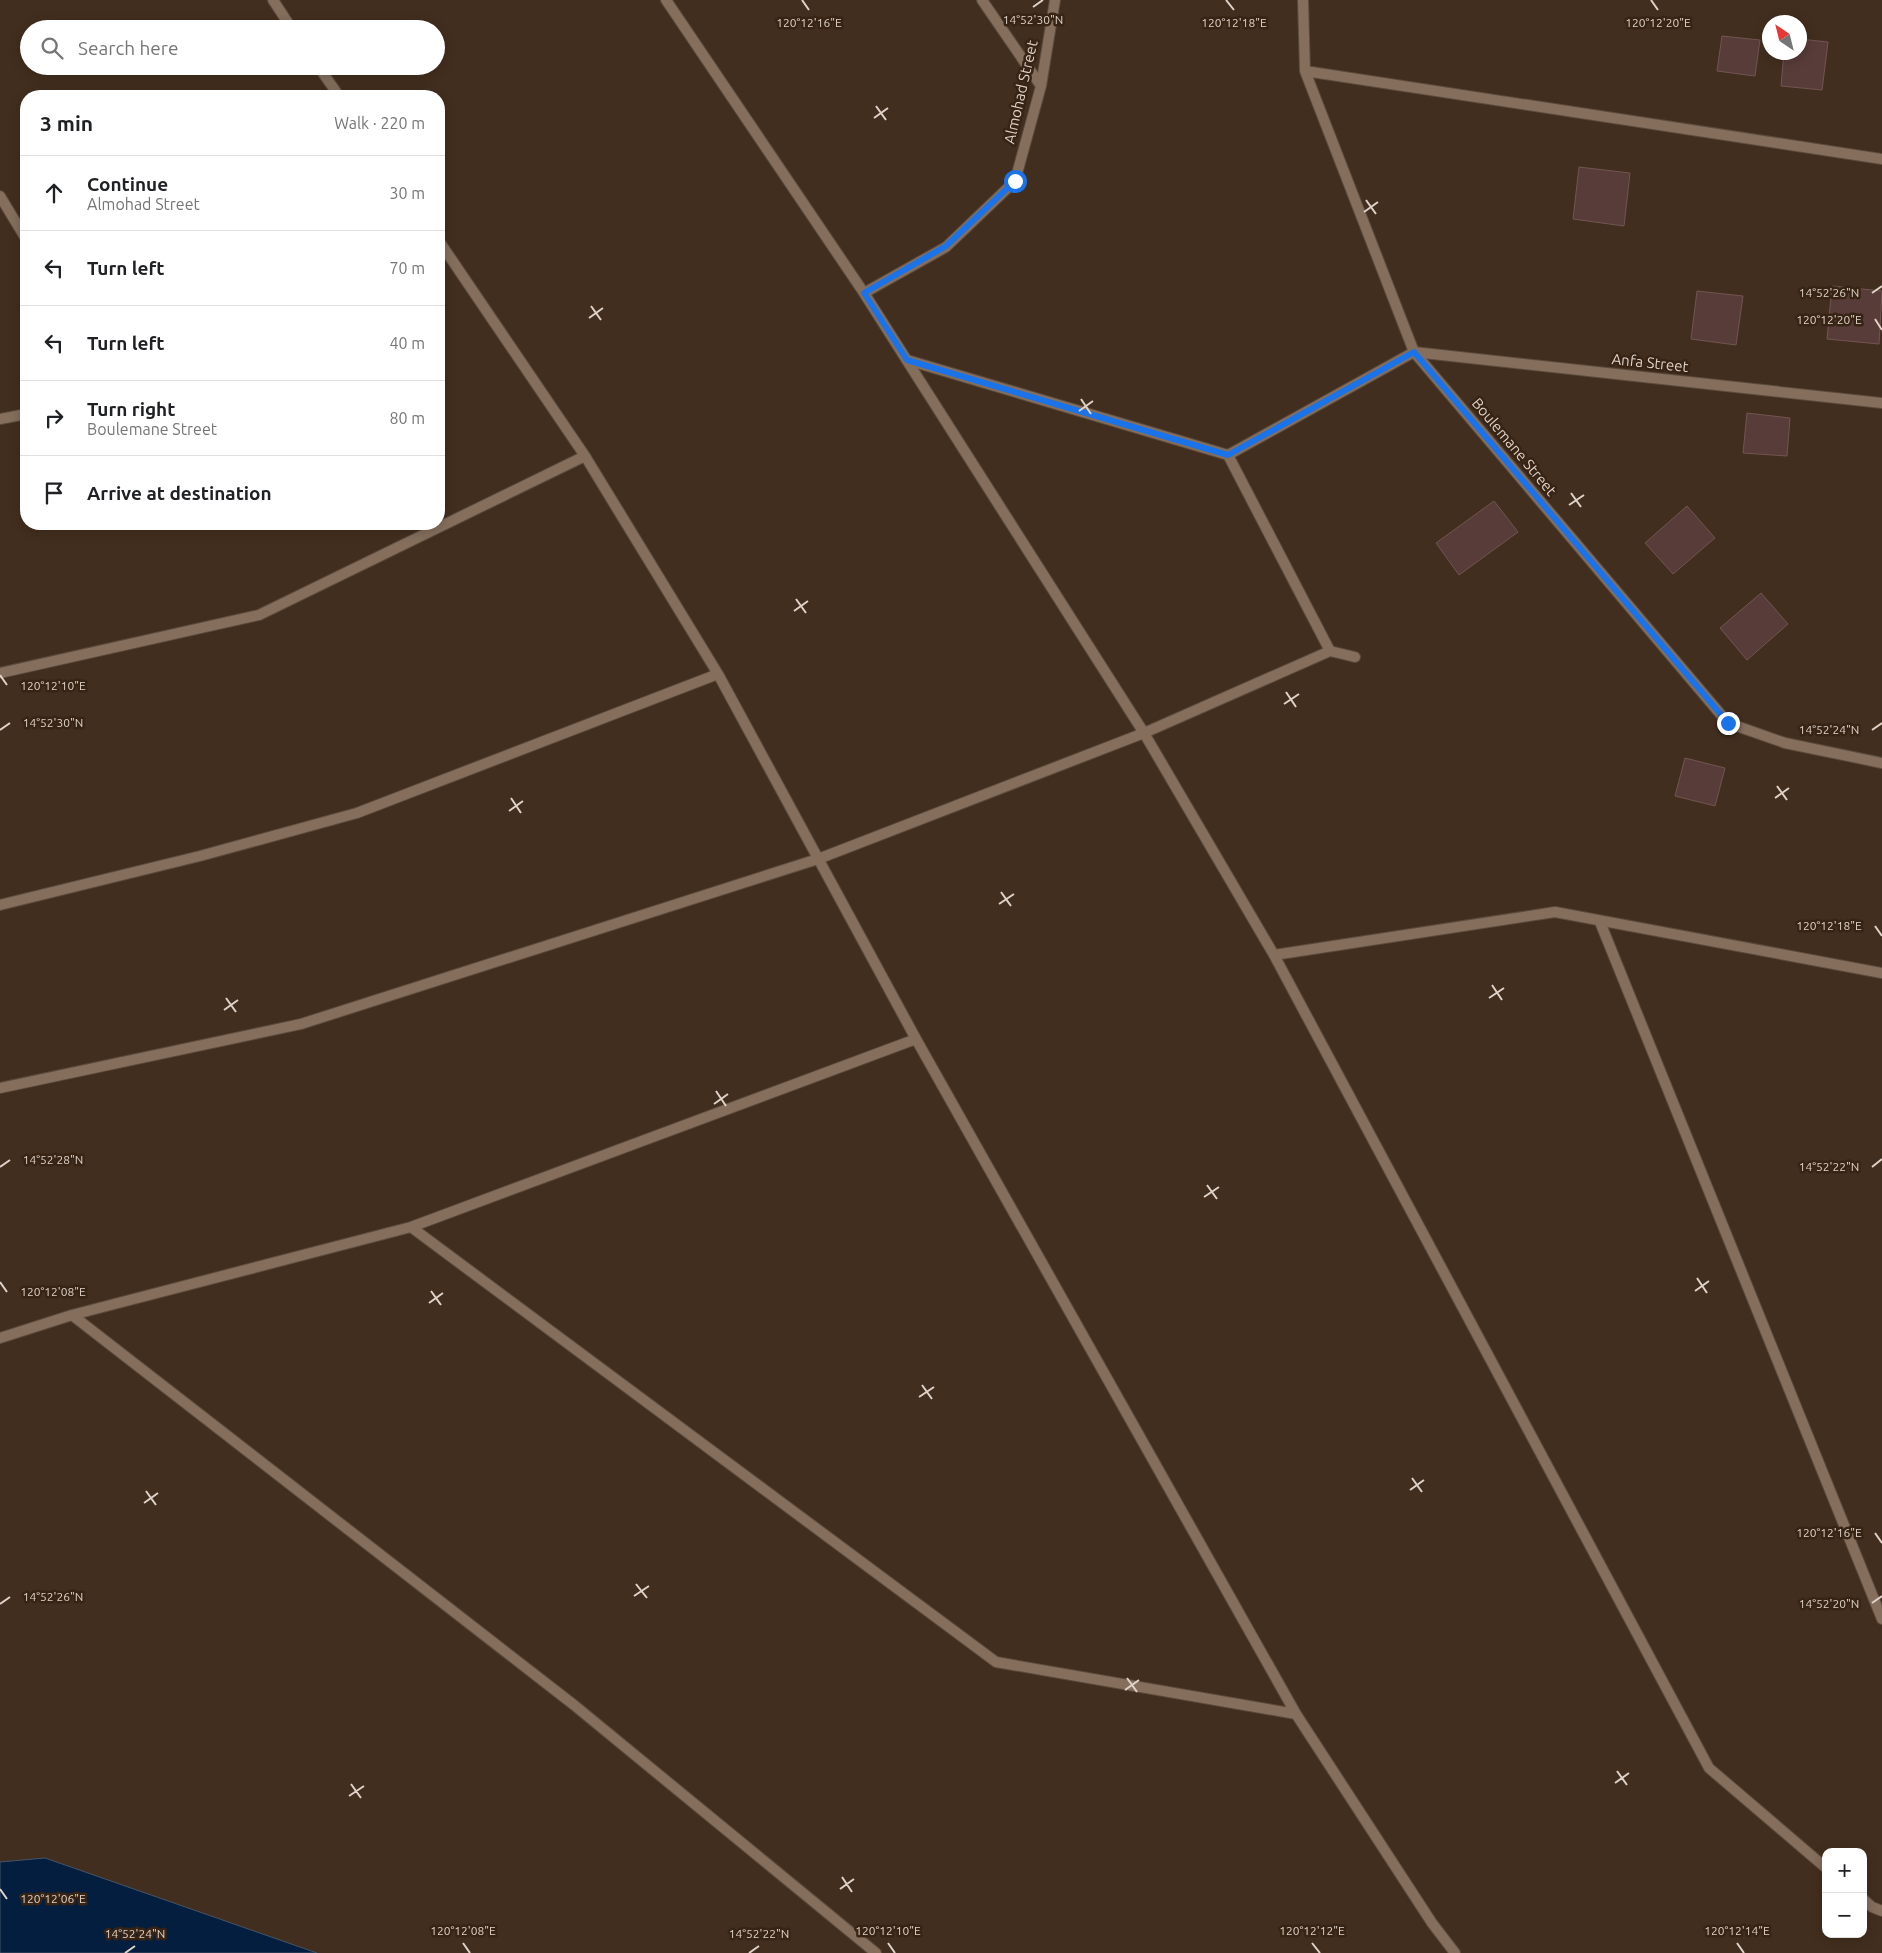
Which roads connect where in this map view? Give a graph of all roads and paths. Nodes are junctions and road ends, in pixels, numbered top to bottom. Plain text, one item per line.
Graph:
1 (273, 0) edge
2 (666, 0) edge
3 (982, 0) edge
4 (1055, 0) edge
5 (1303, 0) edge
6 (286, 20) edge
7 (1305, 71) junction
8 (324, 75) edge
9 (1041, 86) junction
10 (335, 90) edge
11 (1882, 159) edge
12 (0, 196) edge
13 (20, 229) edge
14 (445, 251) edge
15 (864, 293) junction
16 (1414, 352) junction
17 (907, 360) junction
18 (1882, 403) edge
19 (20, 415) edge
20 (0, 419) edge
21 (1228, 455) junction
22 (585, 456) junction
23 (445, 524) edge
24 (434, 530) edge
25 (1330, 651) junction
26 (1355, 657) dead end
27 (0, 673) edge
28 (718, 674) junction
29 (1144, 733) junction
30 (1882, 763) edge
31 (818, 858) junction
32 (0, 905) edge
33 (1600, 922) junction
34 (1274, 955) junction
35 (1882, 973) edge
36 (916, 1038) junction
37 (0, 1088) edge
38 (411, 1227) junction
39 (72, 1315) junction
40 (0, 1338) edge
41 (1882, 1619) edge
42 (1296, 1714) junction
43 (1822, 1865) edge
44 (1867, 1902) edge
45 (1882, 1911) edge
46 (876, 1953) edge
47 (1455, 1953) edge

1 - 6 street
2 - 15 street
3 - 9 street
4 - 9 street, Almohad Street
5 - 7 street, Boulemane Street
7 - 11 street
7 - 16 street, Boulemane Street
8 - 10 street
9 - 15 street, Almohad Street
12 - 13 street
14 - 22 street
15 - 17 street
16 - 18 street, Anfa Street
16 - 21 street
16 - 30 street, Boulemane Street
17 - 21 street
17 - 29 street
19 - 20 street
21 - 25 street
22 - 23 street
22 - 28 street
24 - 27 street
25 - 26 street
25 - 29 street
28 - 31 street
28 - 32 street
29 - 31 street
29 - 34 street
31 - 36 street
31 - 37 street
33 - 34 street
33 - 35 street
33 - 41 street
34 - 43 street
36 - 38 street
36 - 42 street
38 - 39 street
38 - 42 street
39 - 40 street
39 - 46 street
42 - 47 street
44 - 45 street

